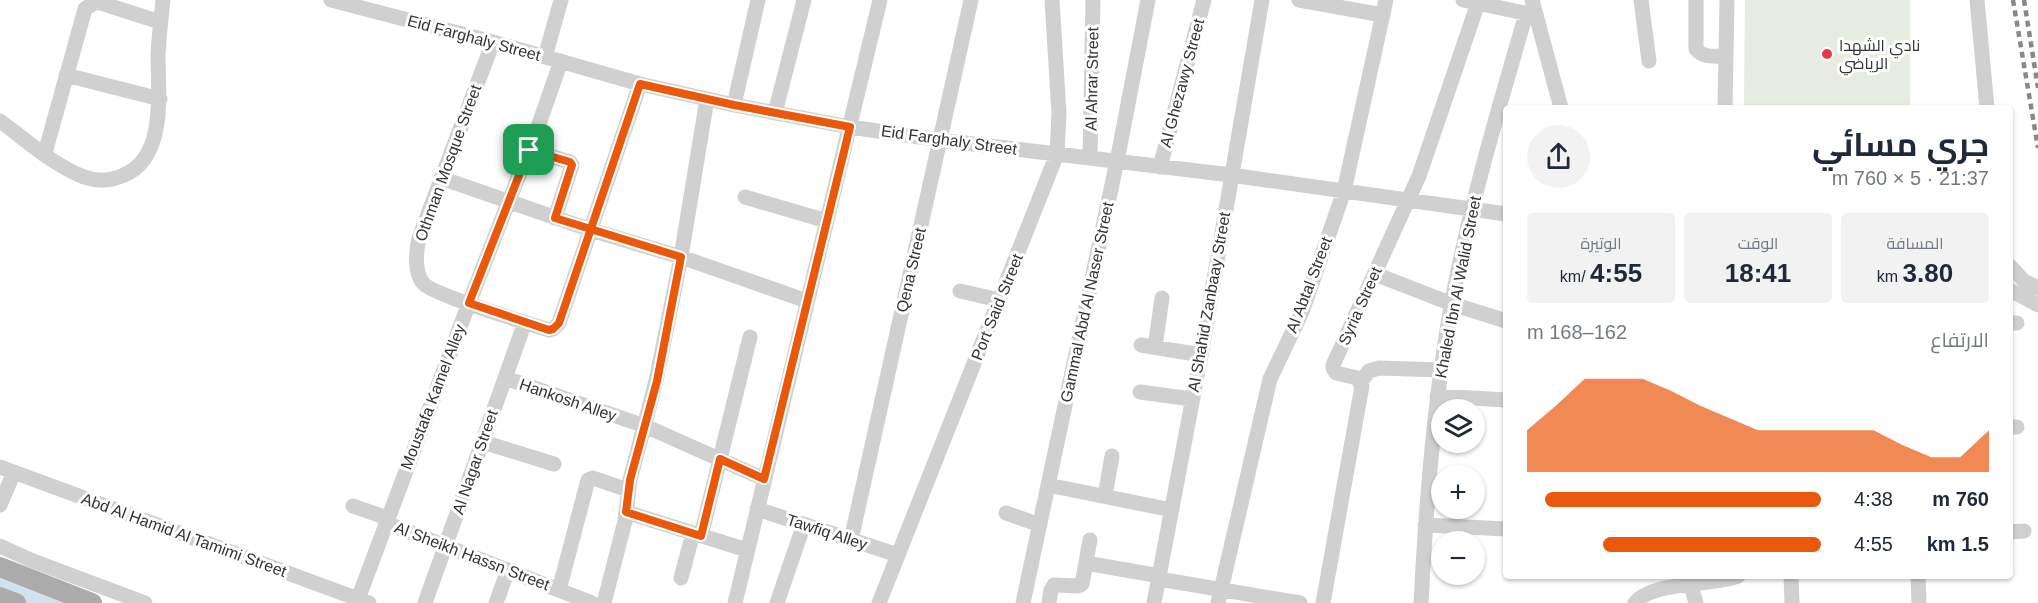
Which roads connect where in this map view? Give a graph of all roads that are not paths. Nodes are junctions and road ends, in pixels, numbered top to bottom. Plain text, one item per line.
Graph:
1 (163, 0) edge
2 (331, 0) edge
3 (393, 0) edge
4 (561, 0) edge
5 (758, 0) edge
6 (804, 0) edge
7 (880, 0) edge
8 (971, 0) edge
9 (1052, 0) edge
10 (1093, 0) edge
11 (1148, 0) edge
12 (1204, 0) edge
13 (1262, 0) edge
14 (1299, 0) edge
15 (1641, 0) edge
16 (1696, 0) edge
17 (1727, 0) edge
18 (1977, 0) edge
19 (1470, 2) edge
20 (1384, 8) edge
21 (1531, 10) edge
22 (388, 15) junction
23 (160, 22) junction
24 (493, 42) junction
25 (1725, 56) junction
26 (545, 57) junction
27 (561, 61) junction
28 (1649, 61) dead end
29 (66, 75) junction
30 (640, 84) junction
31 (160, 99) junction
32 (707, 99) junction
33 (734, 105) junction
34 (1560, 105) edge
35 (1725, 105) edge
36 (1987, 105) edge
37 (775, 113) junction
38 (0, 122) edge
39 (850, 127) junction
40 (940, 140) junction
41 (529, 150) junction
42 (45, 153) junction
43 (1057, 154) junction
44 (1090, 158) junction
45 (1117, 161) junction
46 (1160, 167) junction
47 (1231, 175) junction
48 (441, 178) junction
49 (1344, 190) junction
50 (745, 197) dead end
51 (1408, 200) junction
52 (509, 202) junction
53 (1471, 209) junction
54 (1503, 214) edge
55 (555, 218) junction
56 (827, 221) junction
57 (591, 230) junction
58 (681, 257) junction
59 (2013, 269) edge
60 (1375, 274) junction
61 (2038, 288) edge
62 (960, 291) dead end
63 (2013, 292) edge
64 (1162, 298) dead end
65 (999, 300) junction
66 (807, 301) junction
67 (469, 303) junction
68 (1452, 304) junction
69 (2038, 305) edge
70 (1503, 320) edge
71 (525, 322) junction
72 (750, 337) dead end
73 (1201, 356) junction
74 (1441, 369) junction
75 (505, 378) junction
76 (1361, 381) junction
77 (1140, 392) dead end
78 (1437, 396) junction
79 (1192, 399) junction
80 (1503, 400) edge
81 (645, 426) junction
82 (483, 442) junction
83 (1112, 456) dead end
84 (720, 459) junction
85 (554, 464) dead end
86 (7, 469) edge
87 (764, 479) junction
88 (1048, 485) junction
89 (628, 490) junction
90 (1105, 496) junction
91 (0, 505) edge
92 (353, 506) dead end
93 (757, 509) junction
94 (1172, 510) junction
95 (626, 512) junction
96 (1006, 513) dead end
97 (386, 520) junction
98 (804, 524) junction
99 (1040, 525) junction
100 (1425, 525) junction
101 (1503, 529) edge
102 (697, 534) junction
103 (851, 540) junction
104 (1090, 540) dead end
105 (0, 546) edge
106 (446, 546) junction
107 (747, 550) junction
108 (898, 555) junction
109 (1086, 563) junction
110 (0, 567) edge
111 (508, 570) junction
112 (1160, 577) junction
113 (681, 578) dead end
114 (1791, 579) edge
115 (1918, 579) edge
116 (1689, 580) edge
117 (559, 590) junction
118 (1220, 596) edge
119 (0, 597) edge
120 (1249, 598) edge
121 (364, 601) edge
122 (16, 603) edge
123 (92, 603) edge
124 (145, 603) edge
125 (425, 603) edge
126 (496, 603) edge
127 (592, 603) edge
128 (604, 603) edge
129 (735, 603) edge
130 (777, 603) edge
131 (879, 603) edge
132 (1023, 603) edge
133 (1049, 603) edge
134 (1154, 603) edge
135 (1300, 603) edge
136 (1323, 603) edge
137 (1421, 603) edge
138 (1635, 603) edge
139 (1696, 603) edge
140 (1792, 603) edge
141 (1919, 603) edge

1 - 23 street
2 - 22 street, Eid Farghaly Street
3 - 22 street
4 - 26 street
5 - 33 street
6 - 37 street
7 - 39 street
8 - 40 street, Qena Street
9 - 43 street, Port Said Street
10 - 44 street, Al Ahrar Street
11 - 45 street, Gammal Abd Al Naser Street
12 - 46 street, Al Ghezawy Street
13 - 47 street, Al Shahid Zanbaay Street
14 - 20 street
15 - 28 street
16 - 25 street
17 - 25 street
18 - 36 street
19 - 21 street
19 - 51 street, Syria Street
20 - 49 street, Al Abtal Street
21 - 34 street
21 - 53 street, Khaled Ibn Al Walid Street
22 - 24 street, Eid Farghaly Street
23 - 29 street
23 - 31 street
24 - 26 street, Eid Farghaly Street
24 - 48 street, Othman Mosque Street
25 - 35 street
26 - 27 street, Eid Farghaly Street
27 - 30 street, Eid Farghaly Street
27 - 41 street, Moustafa Kamel Alley
29 - 31 street
29 - 42 street
30 - 32 street, Eid Farghaly Street
30 - 57 street
31 - 42 street
32 - 33 street, Eid Farghaly Street
32 - 58 street
33 - 37 street, Eid Farghaly Street
37 - 39 street, Eid Farghaly Street
38 - 42 street
39 - 40 street, Eid Farghaly Street
39 - 56 street
40 - 43 street, Eid Farghaly Street
40 - 103 street, Qena Street
41 - 52 street, Moustafa Kamel Alley
41 - 55 street
43 - 44 street, Eid Farghaly Street
43 - 65 street, Port Said Street
44 - 45 street, Eid Farghaly Street
45 - 46 street, Eid Farghaly Street
45 - 88 street, Gammal Abd Al Naser Street
46 - 47 street, Eid Farghaly Street
47 - 49 street, Eid Farghaly Street
47 - 73 street, Al Shahid Zanbaay Street
48 - 52 street
48 - 67 street, Othman Mosque Street
49 - 51 street, Eid Farghaly Street
49 - 118 street, Al Abtal Street
50 - 56 street
51 - 53 street, Eid Farghaly Street
51 - 60 street, Syria Street
52 - 55 street
52 - 67 street, Moustafa Kamel Alley
53 - 54 street, Eid Farghaly Street
53 - 68 street, Khaled Ibn Al Walid Street
55 - 57 street
56 - 66 street
57 - 58 street
57 - 71 street, Othman Mosque Street
58 - 66 street
58 - 81 street
59 - 61 street
60 - 68 street
60 - 76 street, Syria Street
62 - 65 street
63 - 69 street
64 - 73 street
65 - 108 street, Port Said Street
66 - 87 street
67 - 71 street, Othman Mosque Street
67 - 97 street, Moustafa Kamel Alley
68 - 70 street
68 - 74 street, Khaled Ibn Al Walid Street
71 - 75 street, Al Nagar Street
72 - 84 street
73 - 79 street, Al Shahid Zanbaay Street
74 - 76 street
74 - 78 street, Khaled Ibn Al Walid Street
75 - 81 street, Hankosh Alley
75 - 82 street, Al Nagar Street
76 - 136 street
77 - 79 street
78 - 80 street
78 - 100 street, Khaled Ibn Al Walid Street
79 - 94 street, Al Shahid Zanbaay Street
81 - 84 street, Hankosh Alley
81 - 89 street
82 - 85 street
82 - 106 street, Al Nagar Street
83 - 90 street
84 - 87 street, Hankosh Alley
84 - 102 street
86 - 91 street
86 - 121 street, Abd Al Hamid Al Tamimi Street
87 - 93 street
88 - 90 street
88 - 99 street, Gammal Abd Al Naser Street
89 - 95 street
89 - 117 street
90 - 94 street
92 - 97 street, Al Sheikh Hassn Street
93 - 98 street, Tawfiq Alley
93 - 107 street
94 - 112 street, Al Shahid Zanbaay Street
95 - 102 street
95 - 128 street
96 - 99 street
97 - 106 street, Al Sheikh Hassn Street
97 - 121 street, Moustafa Kamel Alley
98 - 103 street, Tawfiq Alley
98 - 130 street
99 - 132 street, Gammal Abd Al Naser Street
100 - 101 street
100 - 137 street, Khaled Ibn Al Walid Street
102 - 107 street
102 - 113 street
103 - 108 street, Tawfiq Alley
104 - 109 street
105 - 124 street
106 - 111 street, Al Sheikh Hassn Street
106 - 125 street, Al Nagar Street
107 - 129 street
108 - 131 street, Port Said Street
109 - 112 street
109 - 133 street
110 - 123 main road
111 - 117 street, Al Sheikh Hassn Street
111 - 126 street
112 - 118 street
112 - 134 street, Al Shahid Zanbaay Street
114 - 140 street
115 - 141 street
116 - 138 street
116 - 139 street
117 - 127 street, Al Sheikh Hassn Street
118 - 120 street
119 - 122 main road
120 - 135 street

